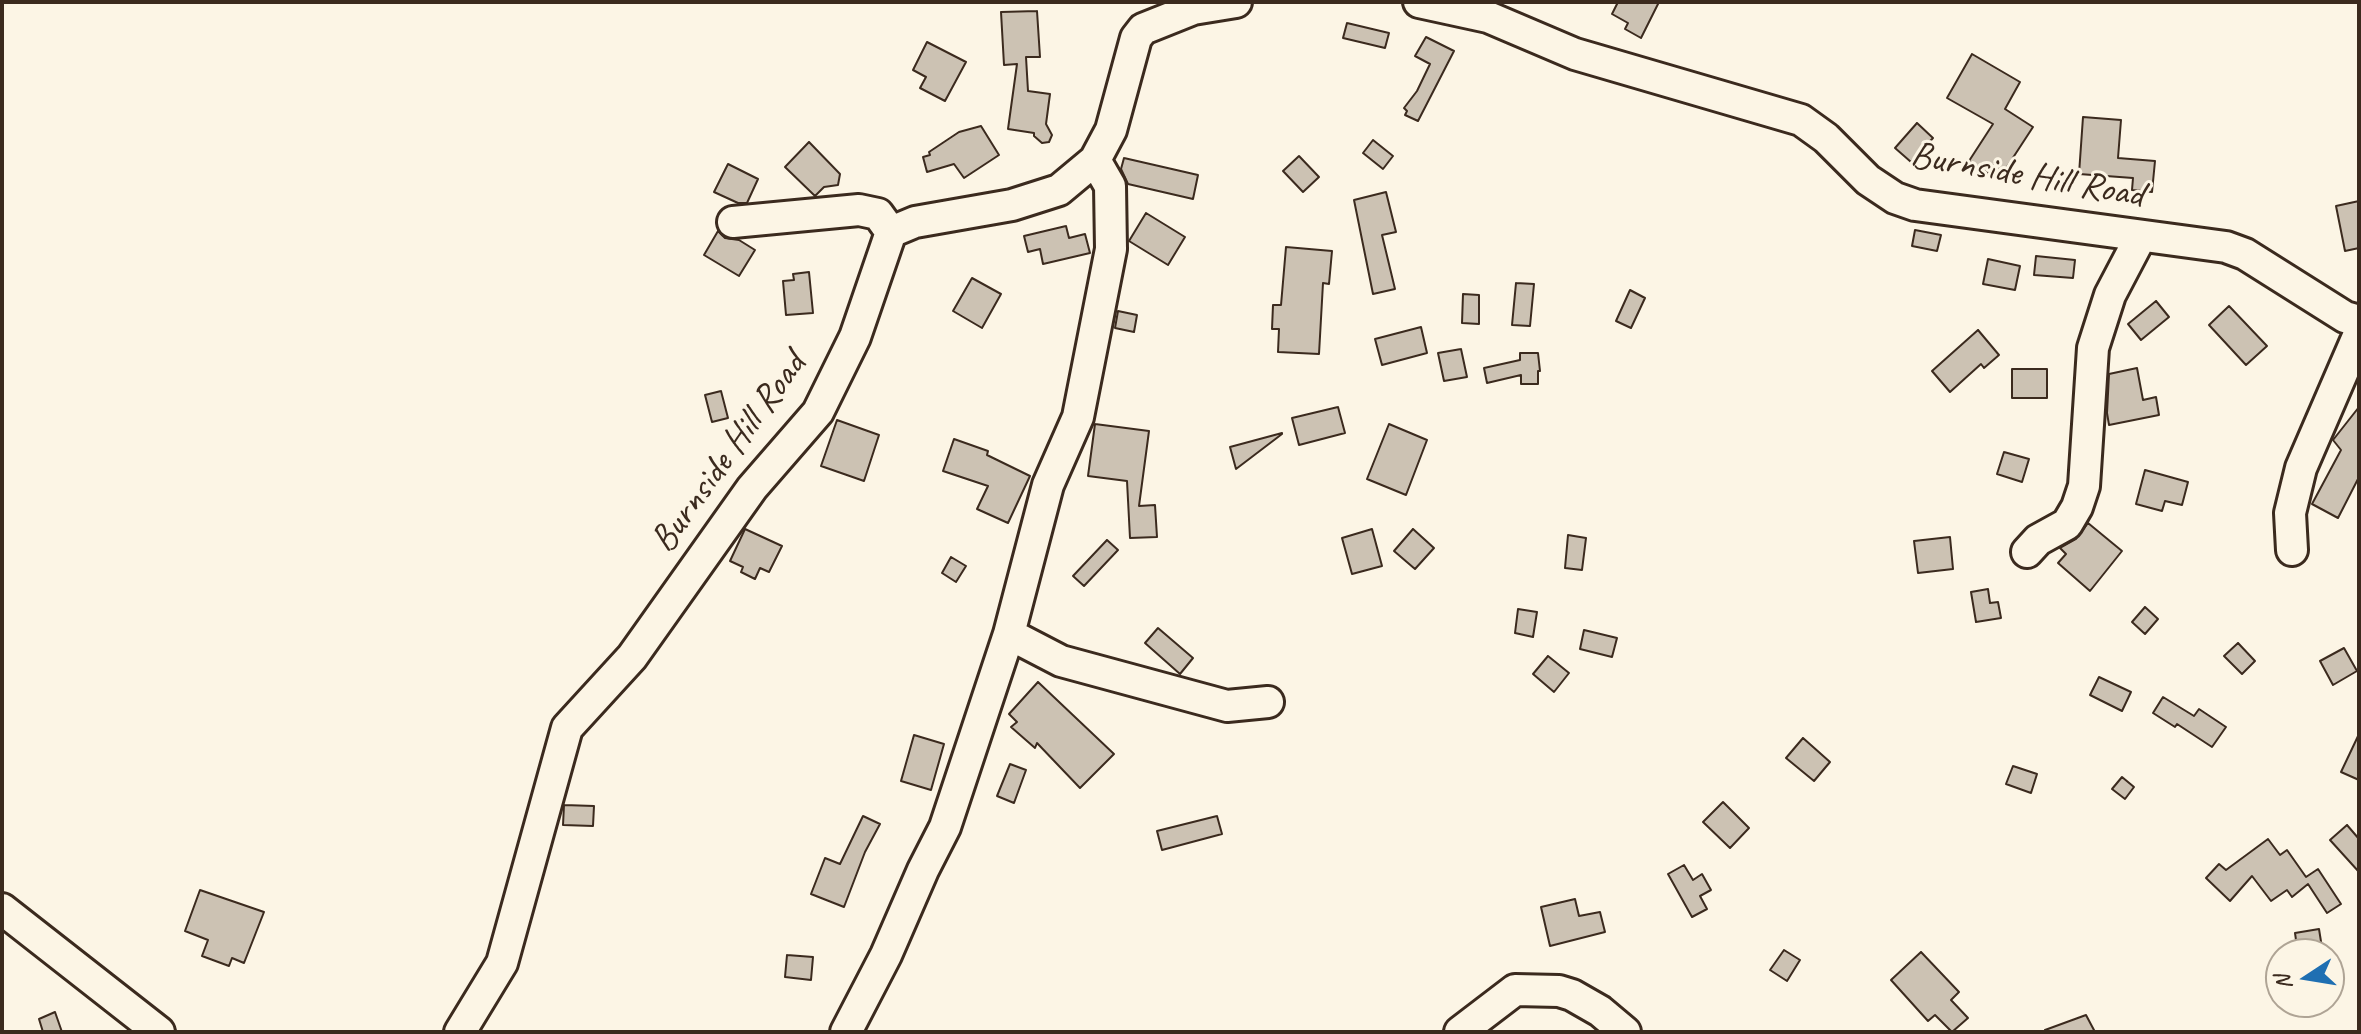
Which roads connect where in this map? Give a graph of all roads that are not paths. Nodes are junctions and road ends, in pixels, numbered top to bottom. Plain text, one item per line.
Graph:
1 (1236, 2) edge
2 (1419, 2) edge
3 (1095, 160) junction
4 (733, 222) dead end
5 (891, 232) junction
6 (2141, 236) junction
7 (2359, 321) edge
8 (2359, 334) edge
9 (2292, 550) dead end
10 (2027, 552) dead end
11 (1009, 634) junction
12 (1268, 702) dead end
13 (2, 909) edge
14 (159, 1032) edge
15 (460, 1032) edge
16 (846, 1032) edge
17 (1460, 1032) edge
18 (1625, 1032) edge

1 - 3 street
2 - 6 street, Burnside Hill Road
3 - 5 street
3 - 11 street
4 - 5 street
5 - 15 street, Burnside Hill Road
6 - 7 street, Burnside Hill Road
6 - 10 street
8 - 9 street
11 - 12 street
11 - 16 street
13 - 14 street
17 - 18 street

